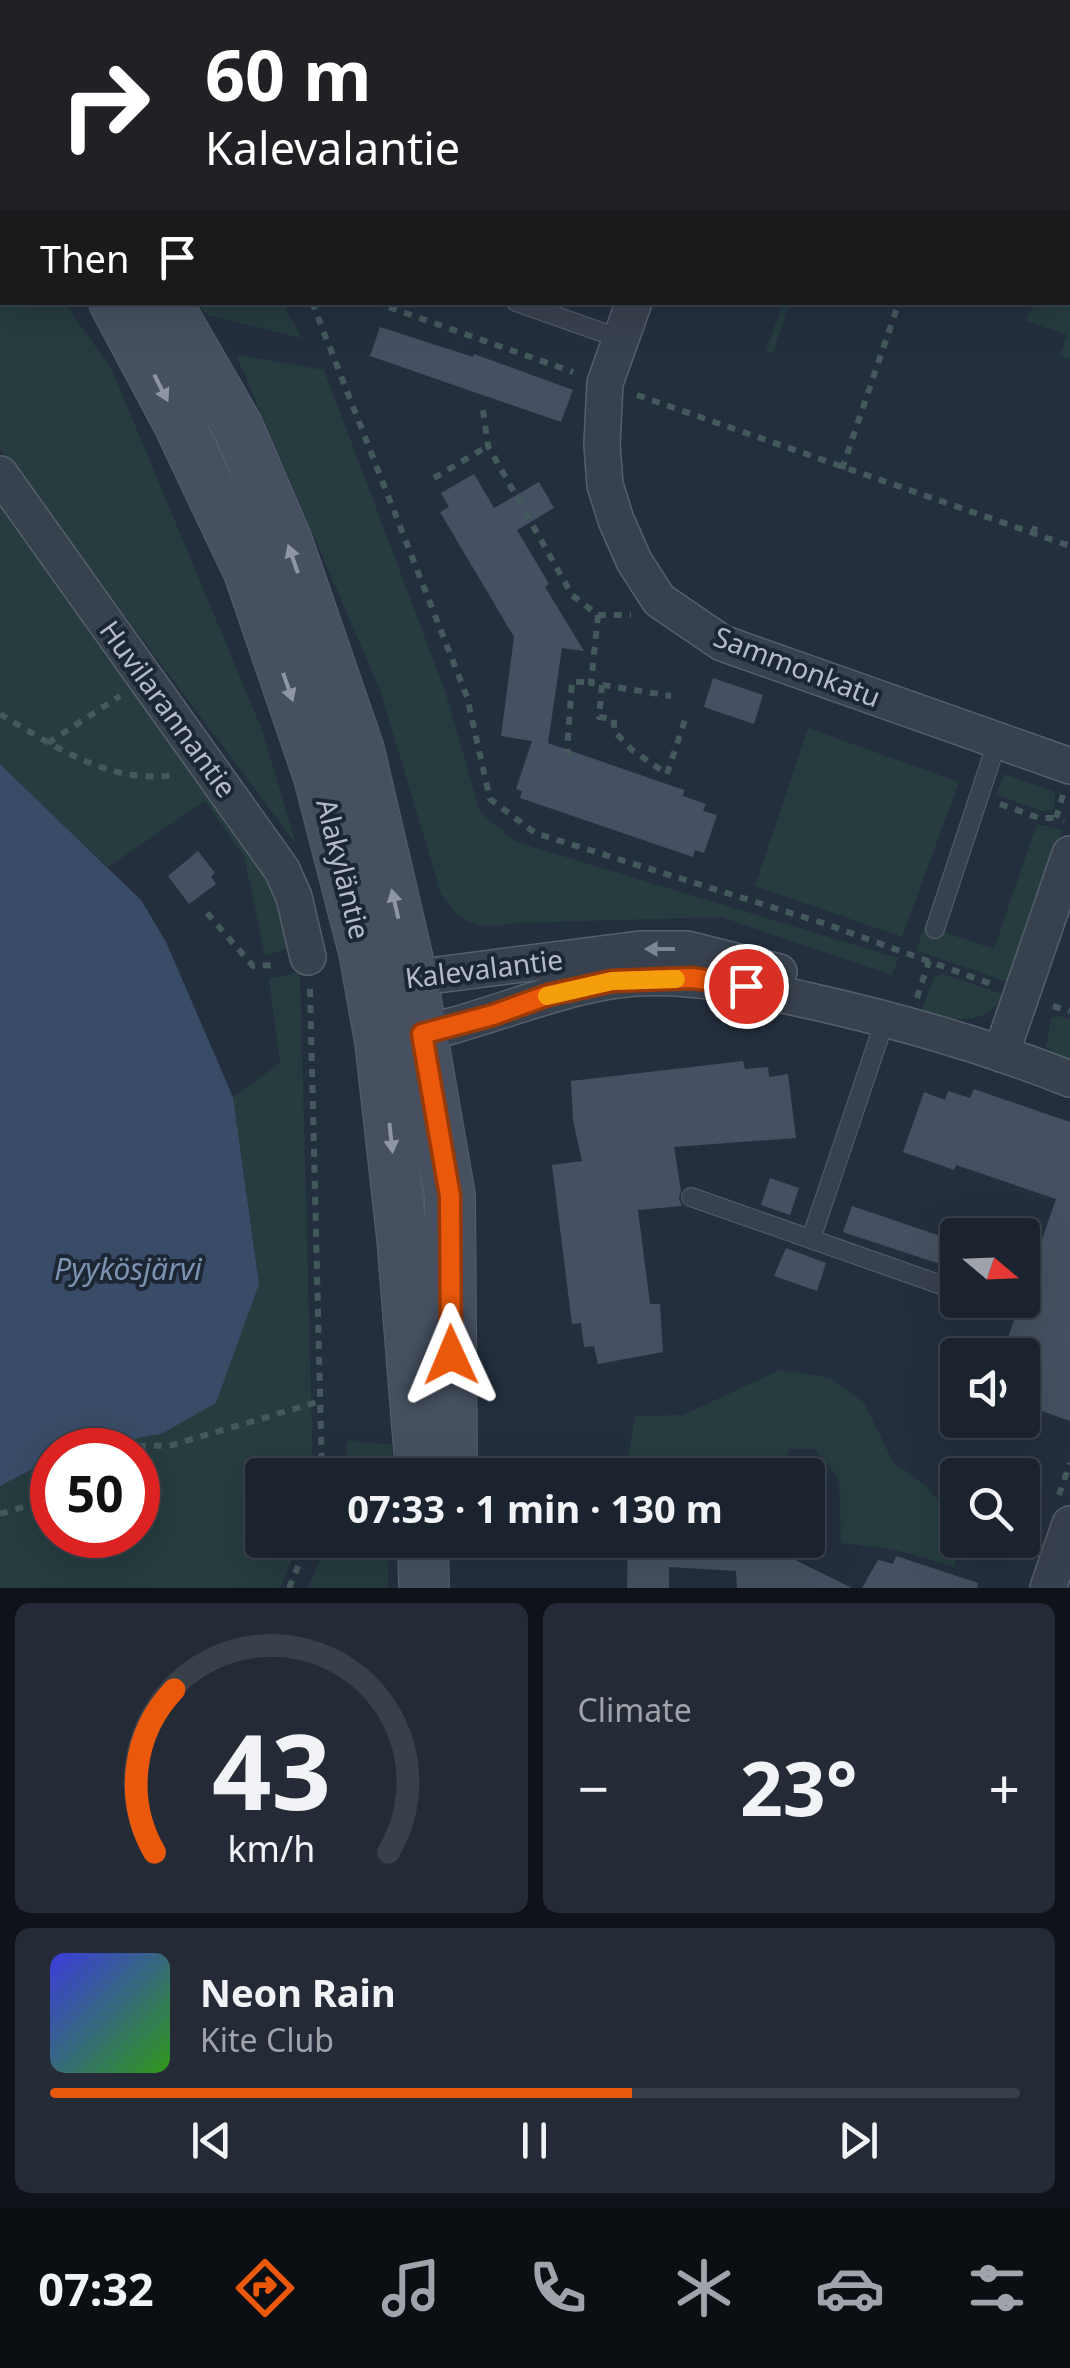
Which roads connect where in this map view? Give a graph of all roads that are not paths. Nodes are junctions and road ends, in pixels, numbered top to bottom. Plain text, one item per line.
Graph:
1 (116, 305) edge
2 (168, 305) edge
3 (525, 305) edge
4 (633, 305) edge
5 (621, 338) junction
6 (0, 474) edge
7 (998, 739) junction
8 (1070, 766) edge
9 (1070, 854) edge
10 (934, 929) dead end
11 (292, 961) road end
12 (391, 981) junction
13 (886, 1016) junction
14 (401, 1037) junction
15 (1001, 1054) junction
16 (1070, 1078) edge
17 (692, 1198) dead end
18 (811, 1239) junction
19 (940, 1284) edge
20 (420, 1458) edge
21 (452, 1458) edge
22 (1070, 1524) edge
23 (423, 1558) edge
24 (452, 1558) edge
25 (424, 1588) edge
26 (452, 1588) edge
27 (1048, 1588) edge

1 -> 12 main road, Alakyläntie
12 -> 2 main road, Alakyläntie
3 - 5 lane
4 - 5 street, Sammonkatu
5 - 7 street, Sammonkatu
6 - 11 street, Huvilarannantie
7 - 8 street, Sammonkatu
7 - 10 lane
9 - 15 street
13 -> 12 street, Kalevalantie
12 - 14 main road, Alakyläntie
13 - 14 street, Kalevalantie
13 - 15 street, Kalevalantie
13 - 18 lane
14 -> 20 main road, Alakyläntie
14 - 21 main road, Alakyläntie
15 - 16 street, Kalevalantie
17 - 18 lane
18 - 19 lane
22 - 27 street
23 - 25 main road
24 - 26 main road

